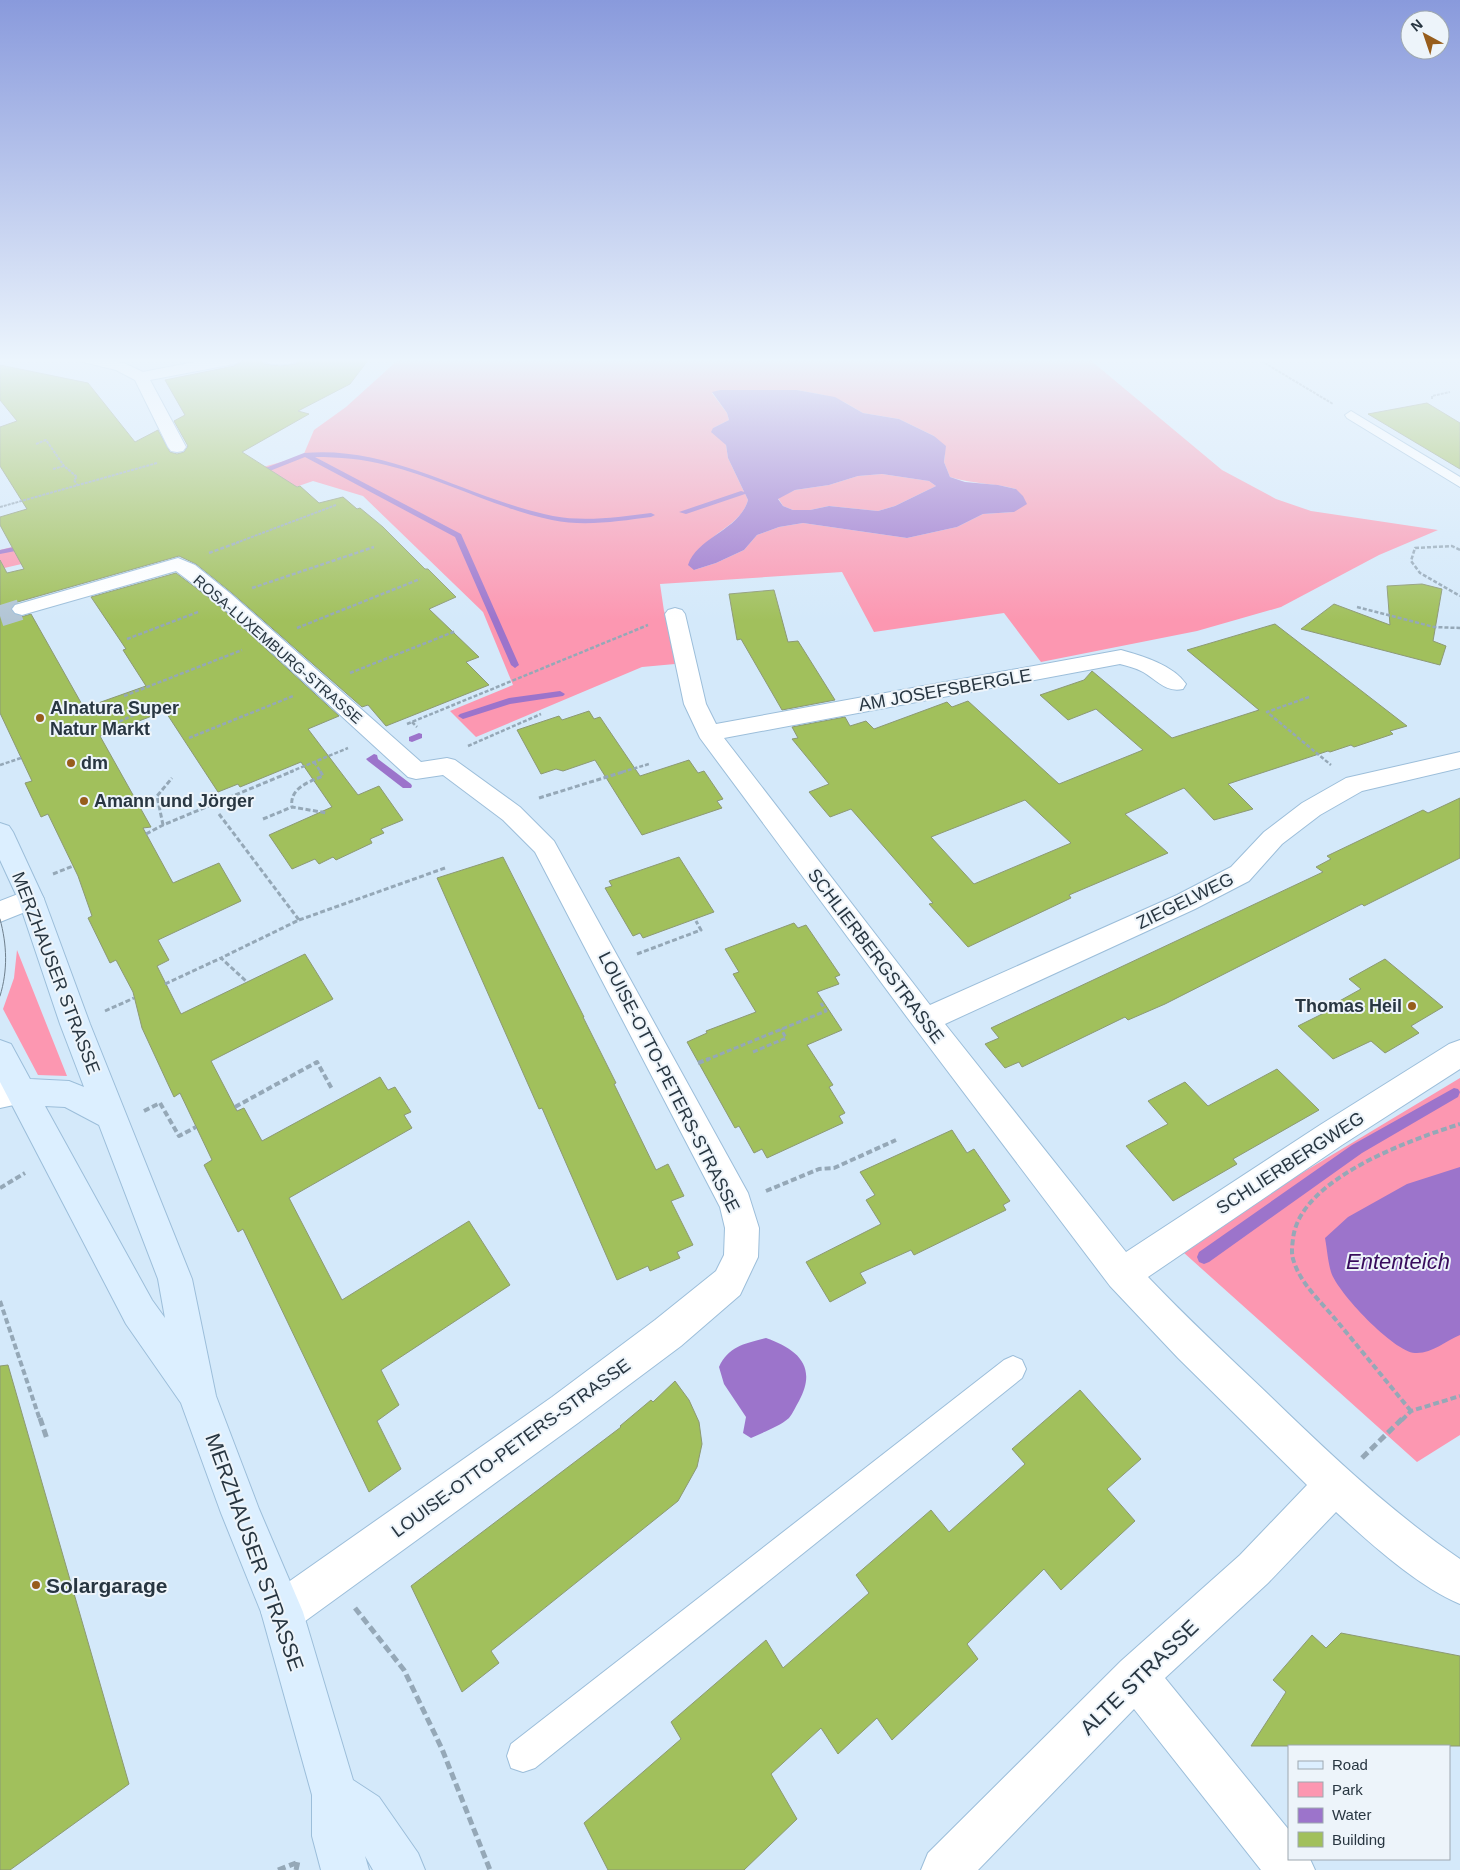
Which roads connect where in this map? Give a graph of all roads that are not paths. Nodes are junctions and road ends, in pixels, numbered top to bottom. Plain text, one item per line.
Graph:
1 (1402, 446) edge
2 (1460, 483) edge
3 (22, 609) tunnel mouth
4 (675, 614) dead end
5 (1175, 684) dead end
6 (708, 733) junction
7 (377, 736) joint
8 (1460, 760) edge
9 (0, 832) edge
10 (31, 899) junction
11 (0, 912) edge
12 (925, 1020) junction
13 (1460, 1053) edge
14 (0, 1054) edge
15 (10, 1094) edge
16 (110, 1115) junction
17 (1122, 1274) junction
18 (1013, 1369) dead end
19 (197, 1396) junction
20 (1334, 1485) junction
21 (1460, 1584) edge
22 (282, 1612) junction
23 (1136, 1676) junction
24 (523, 1756) dead end
25 (344, 1828) edge
26 (401, 1870) edge
27 (945, 1870) edge
28 (1291, 1870) edge

1 - 2 lane
3 - 7 street, ROSA-LUXEMBURG-STRASSE
4 - 6 street, SCHLIERBERGSTRASSE
5 - 6 street, AM JOSEFSBERGLE
6 - 12 street, SCHLIERBERGSTRASSE
7 - 22 street, LOUISE-OTTO-PETERS-STRASSE
8 - 12 street, ZIEGELWEG
9 - 10 main road, MERZHAUSER STRASSE
10 - 11 street
10 - 16 main road, MERZHAUSER STRASSE
12 - 17 street, SCHLIERBERGSTRASSE
13 - 17 street, SCHLIERBERGWEG
14 - 15 main road, MERZHAUSER STRASSE
15 - 16 main road, MERZHAUSER STRASSE
15 - 19 main road, MERZHAUSER STRASSE
16 - 19 main road, MERZHAUSER STRASSE
17 - 20 street
18 - 24 lane
19 - 22 main road, MERZHAUSER STRASSE
20 - 21 street
20 - 23 street, ALTE STRASSE
22 - 25 main road, MERZHAUSER STRASSE
23 - 27 street, ALTE STRASSE
23 - 28 street
25 - 26 main road, MERZHAUSER STRASSE

